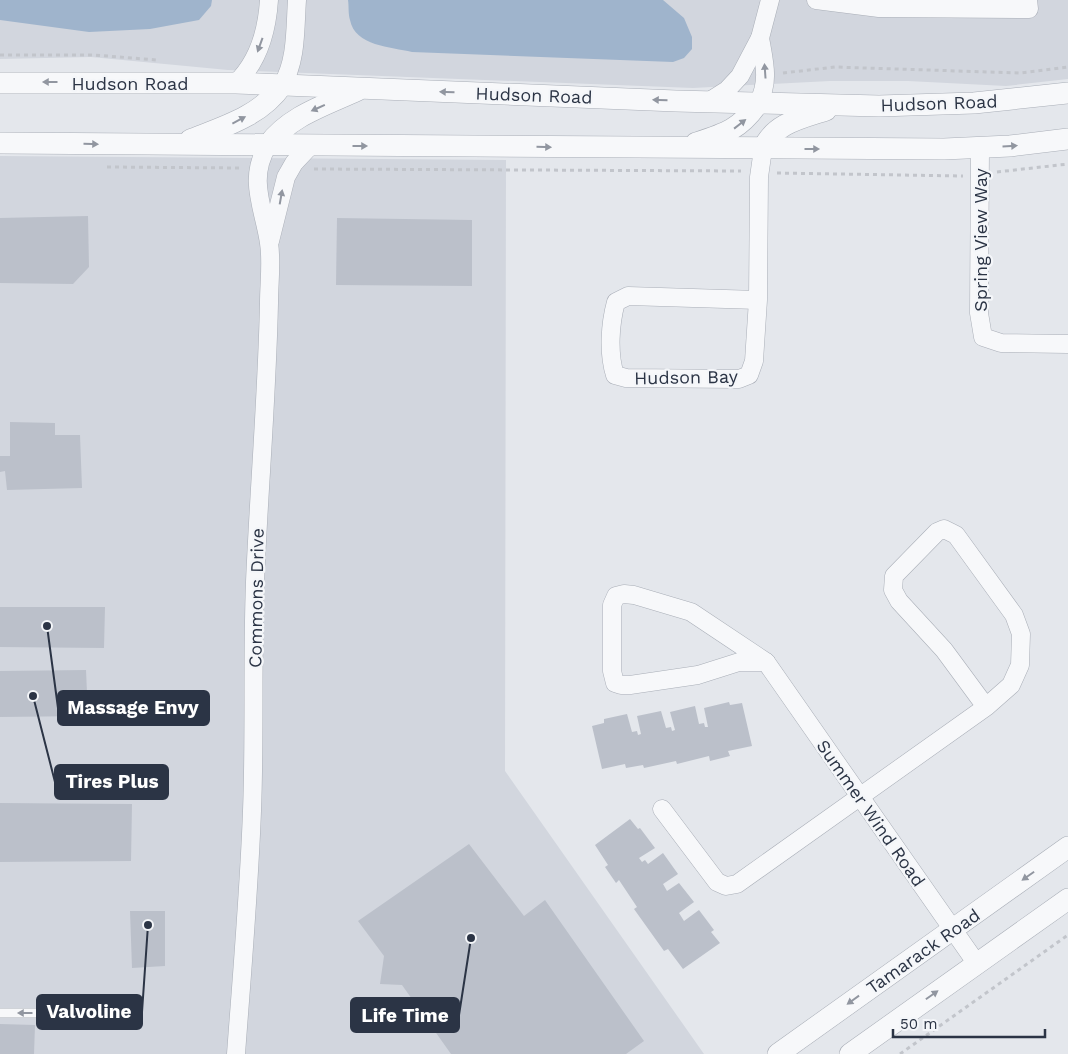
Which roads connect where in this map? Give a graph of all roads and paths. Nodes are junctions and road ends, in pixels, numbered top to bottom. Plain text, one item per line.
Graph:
1 (270, 0) edge
2 (297, 0) edge
3 (770, 0) edge
4 (816, 0) edge
5 (1028, 0) edge
6 (760, 38) junction
7 (0, 55) edge
8 (165, 61) dead end
9 (1068, 67) edge
10 (766, 74) junction
11 (0, 82) edge
12 (236, 83) junction
13 (282, 85) junction
14 (363, 88) junction
15 (1068, 93) edge
16 (708, 102) junction
17 (758, 103) junction
18 (840, 106) junction
19 (1068, 139) edge
20 (0, 143) edge
21 (178, 144) junction
22 (268, 145) junction
23 (311, 145) junction
24 (682, 148) junction
25 (980, 148) junction
26 (763, 149) junction
27 (1068, 164) edge
28 (100, 166) dead end
29 (259, 168) junction
30 (290, 168) junction
31 (742, 171) dead end
32 (998, 172) dead end
33 (775, 173) dead end
34 (964, 176) dead end
35 (269, 244) junction
36 (758, 300) junction
37 (1068, 344) edge
38 (766, 662) junction
39 (986, 707) junction
40 (859, 797) junction
41 (662, 809) dead end
42 (1068, 847) edge
43 (1068, 899) edge
44 (954, 929) junction
45 (1068, 935) edge
46 (977, 964) junction
47 (0, 1013) edge
48 (84, 1017) dead end
49 (236, 1054) edge
50 (778, 1054) edge
51 (850, 1054) edge
52 (900, 1054) edge

1 -> 12 street
2 - 13 street
3 - 6 street
4 - 5 street
10 -> 6 street
6 - 16 street
7 - 8 path
9 - 10 path
10 - 17 street
12 -> 11 street, Hudson Road
12 - 13 street, Hudson Road
13 - 14 street, Hudson Road
21 -> 13 street
16 -> 14 street, Hudson Road
14 -> 22 street
15 - 18 street, Hudson Road
16 - 17 street, Hudson Road
17 - 18 street, Hudson Road
24 -> 17 street
18 - 26 street
25 -> 19 street
20 -> 21 street
21 - 22 street
22 - 23 street
22 - 29 street, Commons Drive
23 -> 24 street
23 - 30 street
24 - 26 street
26 -> 25 street
25 - 37 street, Spring View Way
26 - 36 street, Hudson Bay
27 - 32 path
28 - 29 path
29 - 35 street, Commons Drive
30 - 31 path
35 -> 30 street
33 - 34 path
35 - 49 street, Commons Drive
36 - 36 street, Hudson Bay
38 - 38 street
38 - 40 street, Summer Wind Road
39 - 39 street
39 - 40 street
40 - 41 street
40 - 44 street, Summer Wind Road
42 -> 44 street, Tamarack Road
43 - 46 street
44 - 46 street, Summer Wind Road
44 -> 50 street, Tamarack Road
45 - 52 path
51 -> 46 street
48 -> 47 lane

